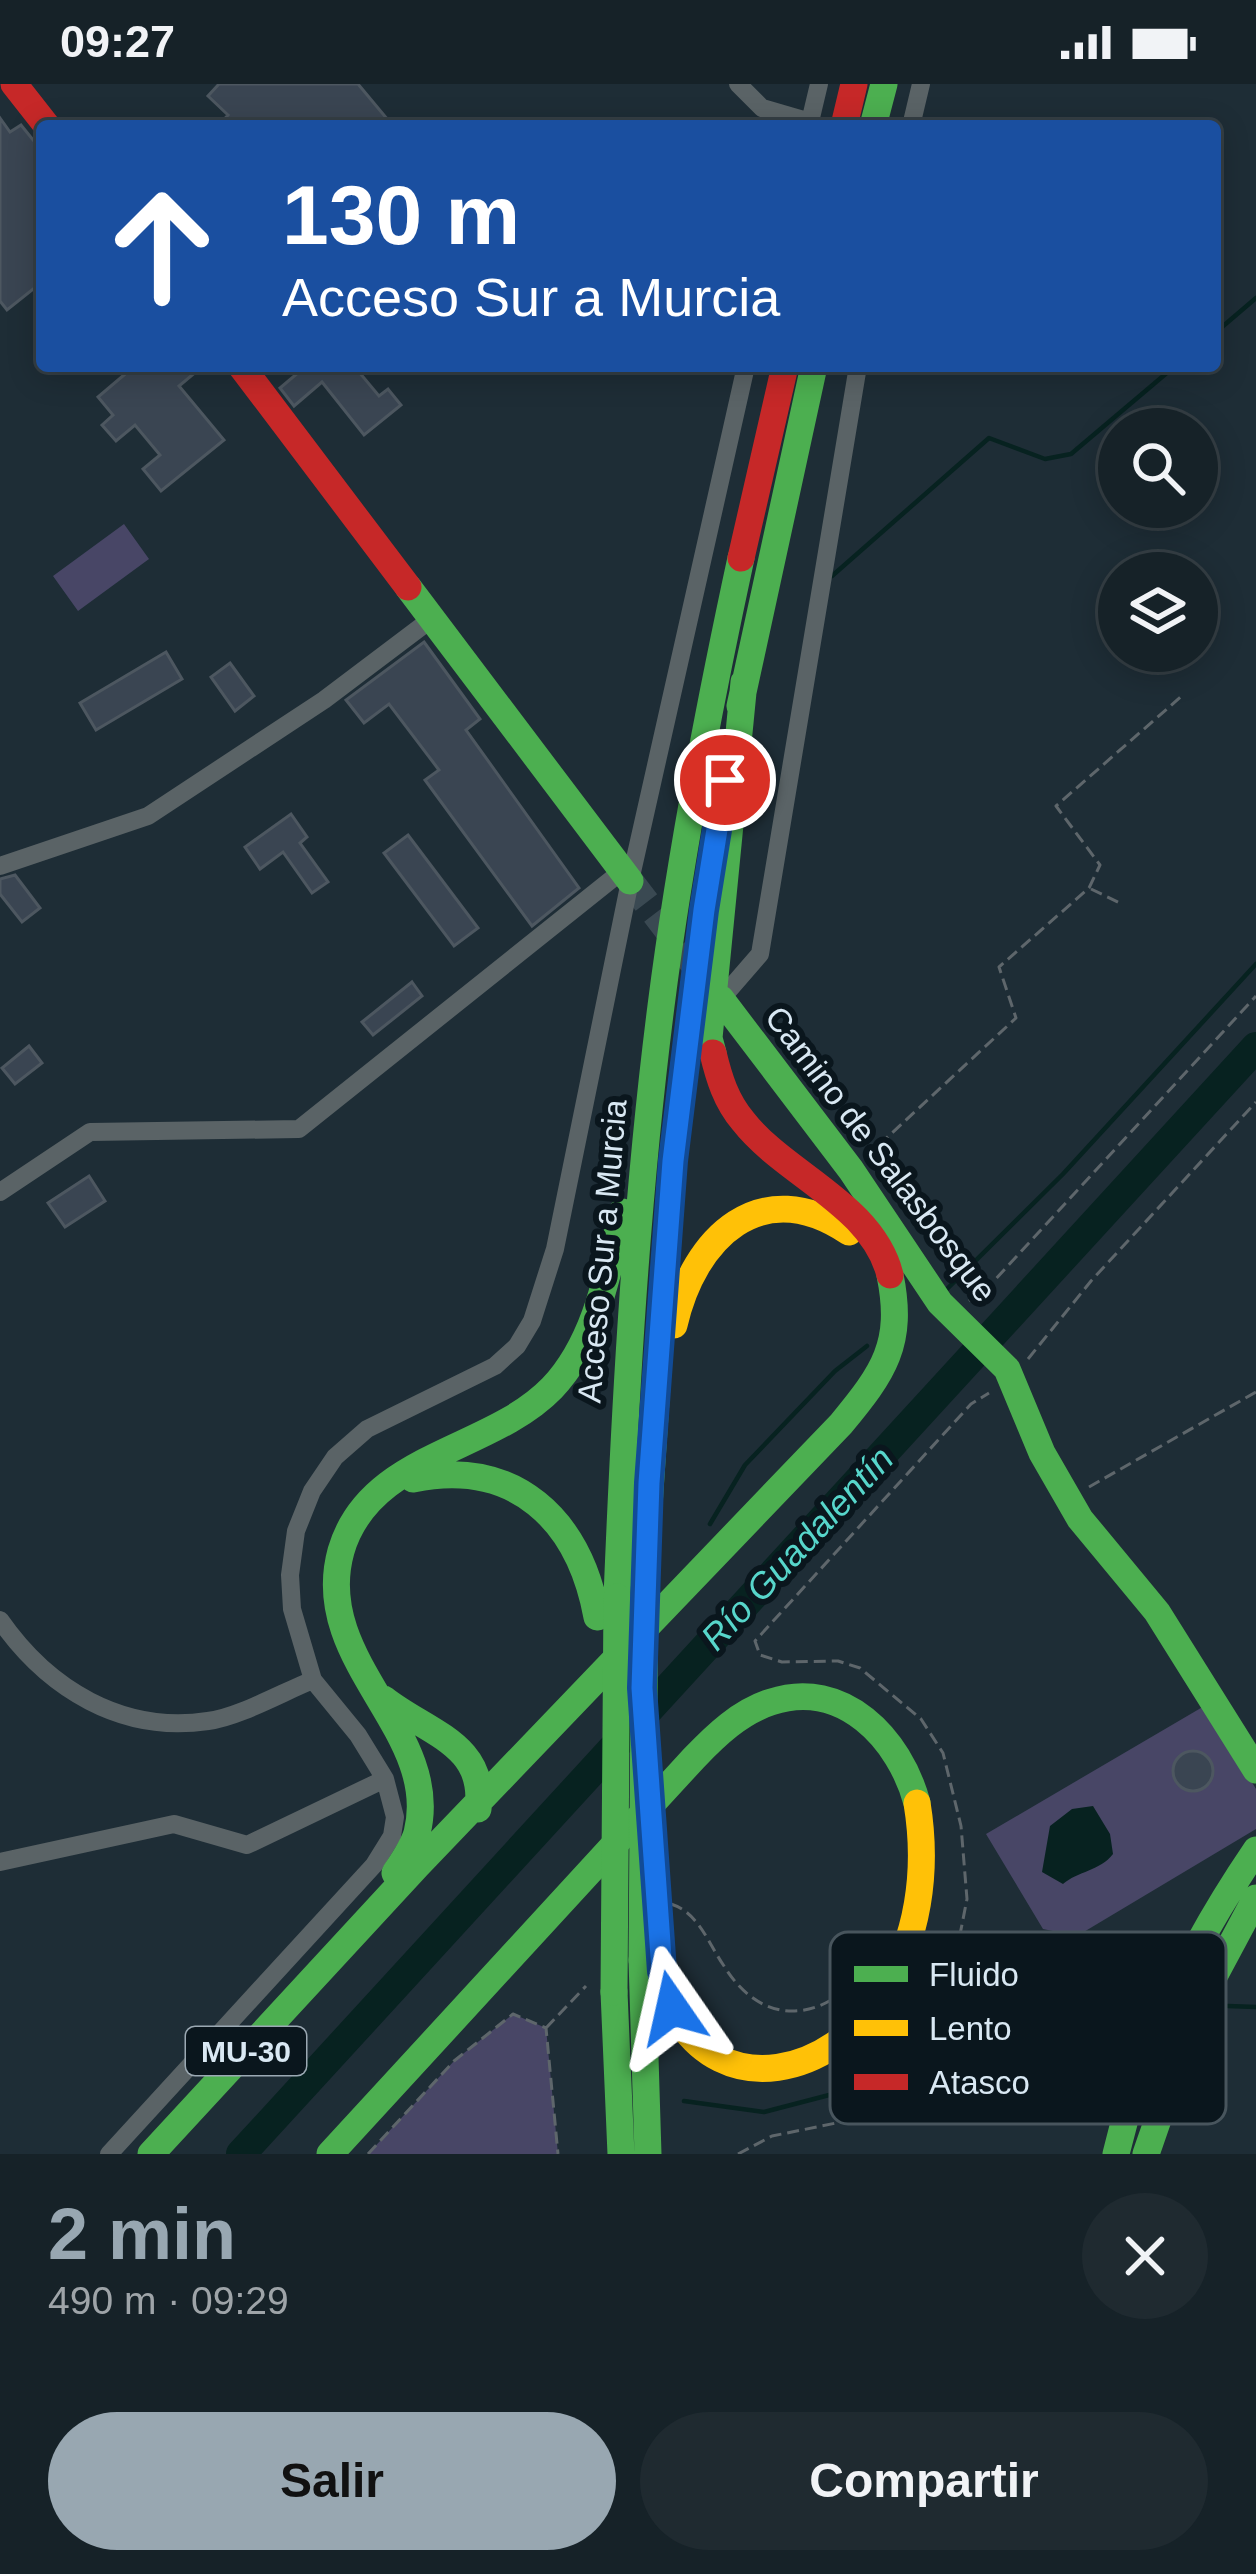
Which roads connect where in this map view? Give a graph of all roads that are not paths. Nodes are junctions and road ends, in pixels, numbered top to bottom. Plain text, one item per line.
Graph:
1 (14, 84) edge
2 (738, 84) edge
3 (819, 84) edge
4 (854, 84) edge
5 (884, 84) edge
6 (921, 84) edge
7 (42, 120) edge
8 (796, 120) edge
9 (810, 120) edge
10 (845, 120) edge
11 (875, 120) edge
12 (912, 120) edge
13 (245, 372) edge
14 (745, 372) edge
15 (784, 372) edge
16 (813, 372) edge
17 (857, 372) edge
18 (430, 620) junction
19 (744, 682) junction
20 (0, 866) edge
21 (626, 876) junction
22 (721, 999) joint
23 (650, 1097) junction
24 (0, 1192) edge
25 (897, 1314) junction
26 (649, 1483) junction
27 (360, 1513) junction
28 (708, 1567) junction
29 (607, 1607) junction
30 (0, 1620) edge
31 (357, 1670) junction
32 (313, 1679) junction
33 (1256, 1770) edge
34 (385, 1779) junction
35 (482, 1796) junction
36 (1256, 1850) edge
37 (0, 1862) edge
38 (1256, 1898) edge
39 (908, 1932) edge
40 (1207, 1932) edge
41 (650, 1950) junction
42 (1226, 1954) edge
43 (348, 1955) junction
44 (830, 2048) edge
45 (1121, 2124) edge
46 (1156, 2124) edge
47 (110, 2154) edge
48 (151, 2154) edge
49 (183, 2154) edge
50 (329, 2154) edge
51 (621, 2154) edge
52 (648, 2154) edge
53 (1116, 2154) edge
54 (1146, 2154) edge

1 - 7 main road
2 - 8 street
3 - 9 street
4 - 10 main road
5 - 11 main road
6 - 12 street
13 - 18 main road
14 - 21 street
15 - 23 main road, Acceso Sur a Murcia
16 - 19 main road, Acceso Sur a Murcia
17 - 22 street
18 - 20 street
18 - 21 main road
19 - 25 main road
19 - 26 main road, Acceso Sur a Murcia
21 - 24 street
21 - 32 street
22 - 33 main road, Camino de Salasbosque
23 - 27 main road
23 - 29 main road, Acceso Sur a Murcia
25 - 26 main road
25 - 28 main road
26 - 41 main road, Acceso Sur a Murcia, bridge
27 - 29 main road
27 - 31 main road
28 - 35 main road
28 - 43 main road
29 - 51 main road, Acceso Sur a Murcia, bridge
30 - 32 street
31 - 35 main road
31 - 43 main road
32 - 34 street
34 - 37 street
34 - 47 street
35 - 43 main road
36 - 40 main road
38 - 42 main road
39 - 50 main road
41 - 44 main road
41 - 52 main road, Acceso Sur a Murcia
43 - 48 main road, MU-30
43 - 49 main road, MU-30
45 - 53 main road
46 - 54 main road

